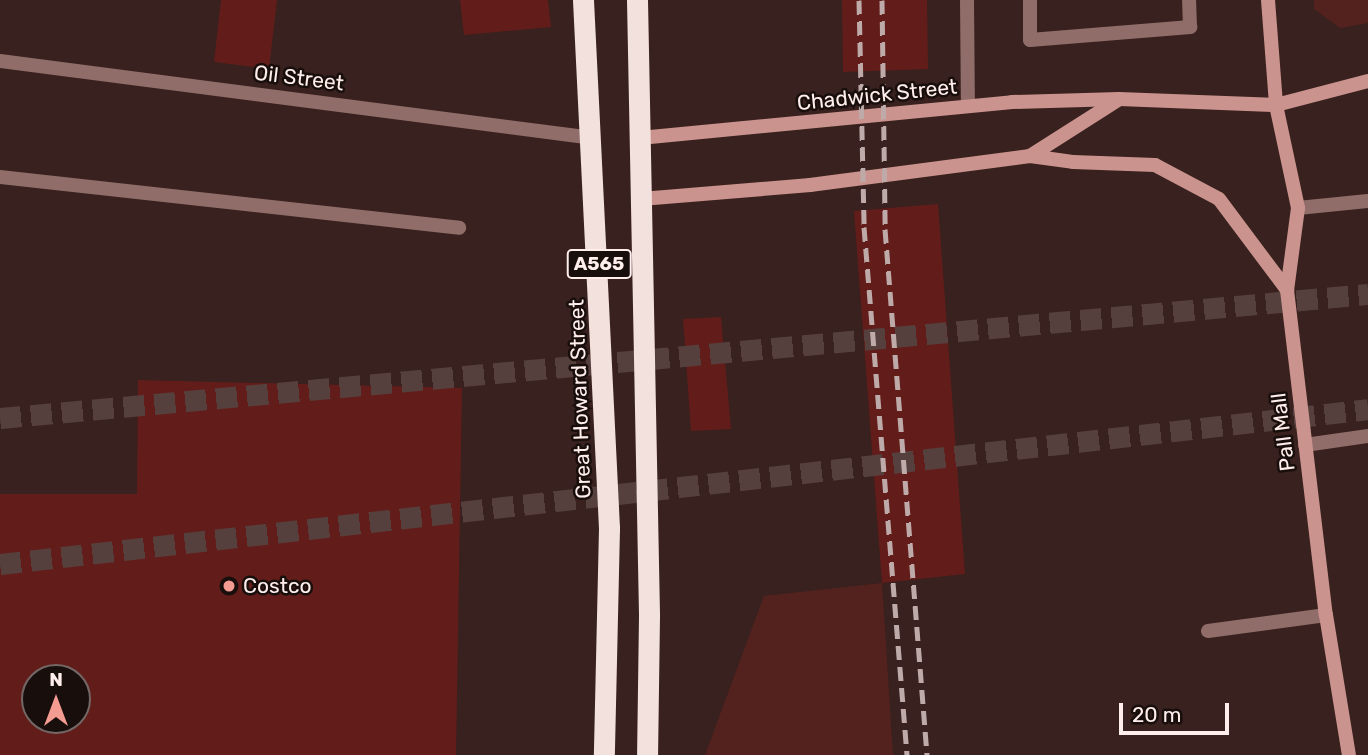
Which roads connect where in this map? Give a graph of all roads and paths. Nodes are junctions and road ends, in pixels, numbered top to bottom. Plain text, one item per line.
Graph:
1 (583, 0) edge
2 (637, 0) edge
3 (967, 0) edge
4 (1030, 0) edge
5 (1189, 0) edge
6 (1268, 0) edge
7 (0, 61) edge
8 (1368, 81) edge
9 (1119, 99) junction
10 (1276, 105) junction
11 (968, 106) junction
12 (593, 138) junction
13 (640, 138) junction
14 (1030, 156) junction
15 (0, 177) edge
16 (641, 199) junction
17 (1368, 201) edge
18 (1298, 208) junction
19 (459, 228) dead end
20 (1287, 290) junction
21 (1368, 436) edge
22 (1305, 445) junction
23 (1326, 615) junction
24 (1208, 631) dead end
25 (604, 755) edge
26 (647, 755) edge
27 (1349, 755) edge

1 - 12 highway, Great Howard Street / A565
2 - 13 highway, A565
3 - 11 street
4 - 5 street
6 - 10 street, Pall Mall
7 - 12 street, Oil Street
8 - 10 street, Chadwick Street
9 - 10 street, Chadwick Street
9 - 11 street, Chadwick Street
9 - 14 street
10 - 18 street, Pall Mall
11 - 13 street, Chadwick Street
12 - 25 highway, Great Howard Street / A565
13 - 16 highway, A565
14 - 16 street
14 - 20 street
15 - 19 street
16 - 26 highway, A565
17 - 18 street
18 - 20 street, Pall Mall
20 - 22 street, Pall Mall
21 - 22 street
22 - 23 street, Pall Mall
23 - 24 street
23 - 27 street, Pall Mall

